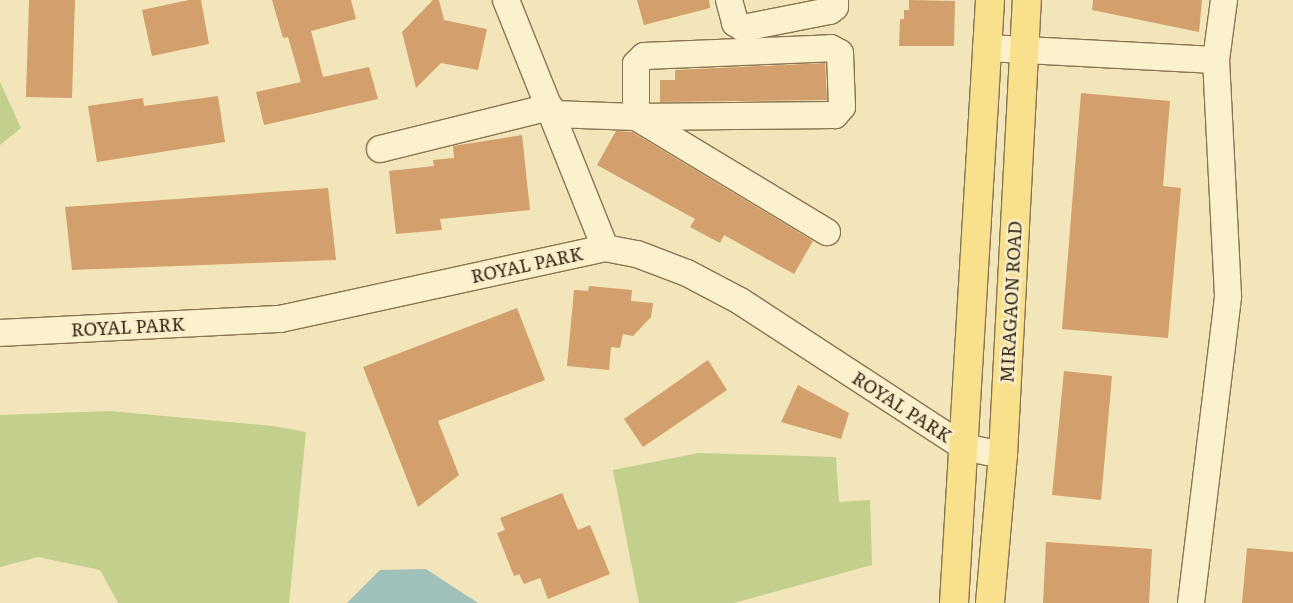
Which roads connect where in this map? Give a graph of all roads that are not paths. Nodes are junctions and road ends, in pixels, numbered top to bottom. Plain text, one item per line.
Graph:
1 (506, 0) edge
2 (729, 0) edge
3 (835, 0) edge
4 (990, 0) edge
5 (1027, 0) edge
6 (1224, 0) edge
7 (986, 48) junction
8 (1024, 50) junction
9 (1216, 60) junction
10 (551, 110) junction
11 (636, 117) junction
12 (380, 149) dead end
13 (827, 232) dead end
14 (605, 248) junction
15 (0, 333) edge
16 (964, 447) junction
17 (1003, 455) junction
18 (954, 603) edge
19 (990, 603) edge
20 (1192, 603) edge

1 - 10 street
2 - 3 street
4 - 7 main road
5 - 8 main road, MIRAGAON ROAD
6 - 9 street
7 - 8 street
7 - 16 main road
8 - 9 street
8 - 17 main road, MIRAGAON ROAD
9 - 20 street
10 - 11 street
10 - 12 street
10 - 14 street
11 - 11 street
11 - 13 street
14 - 15 street, ROYAL PARK
14 - 16 street, ROYAL PARK
16 - 17 street, ROYAL PARK
16 - 18 main road
17 - 19 main road, MIRAGAON ROAD

